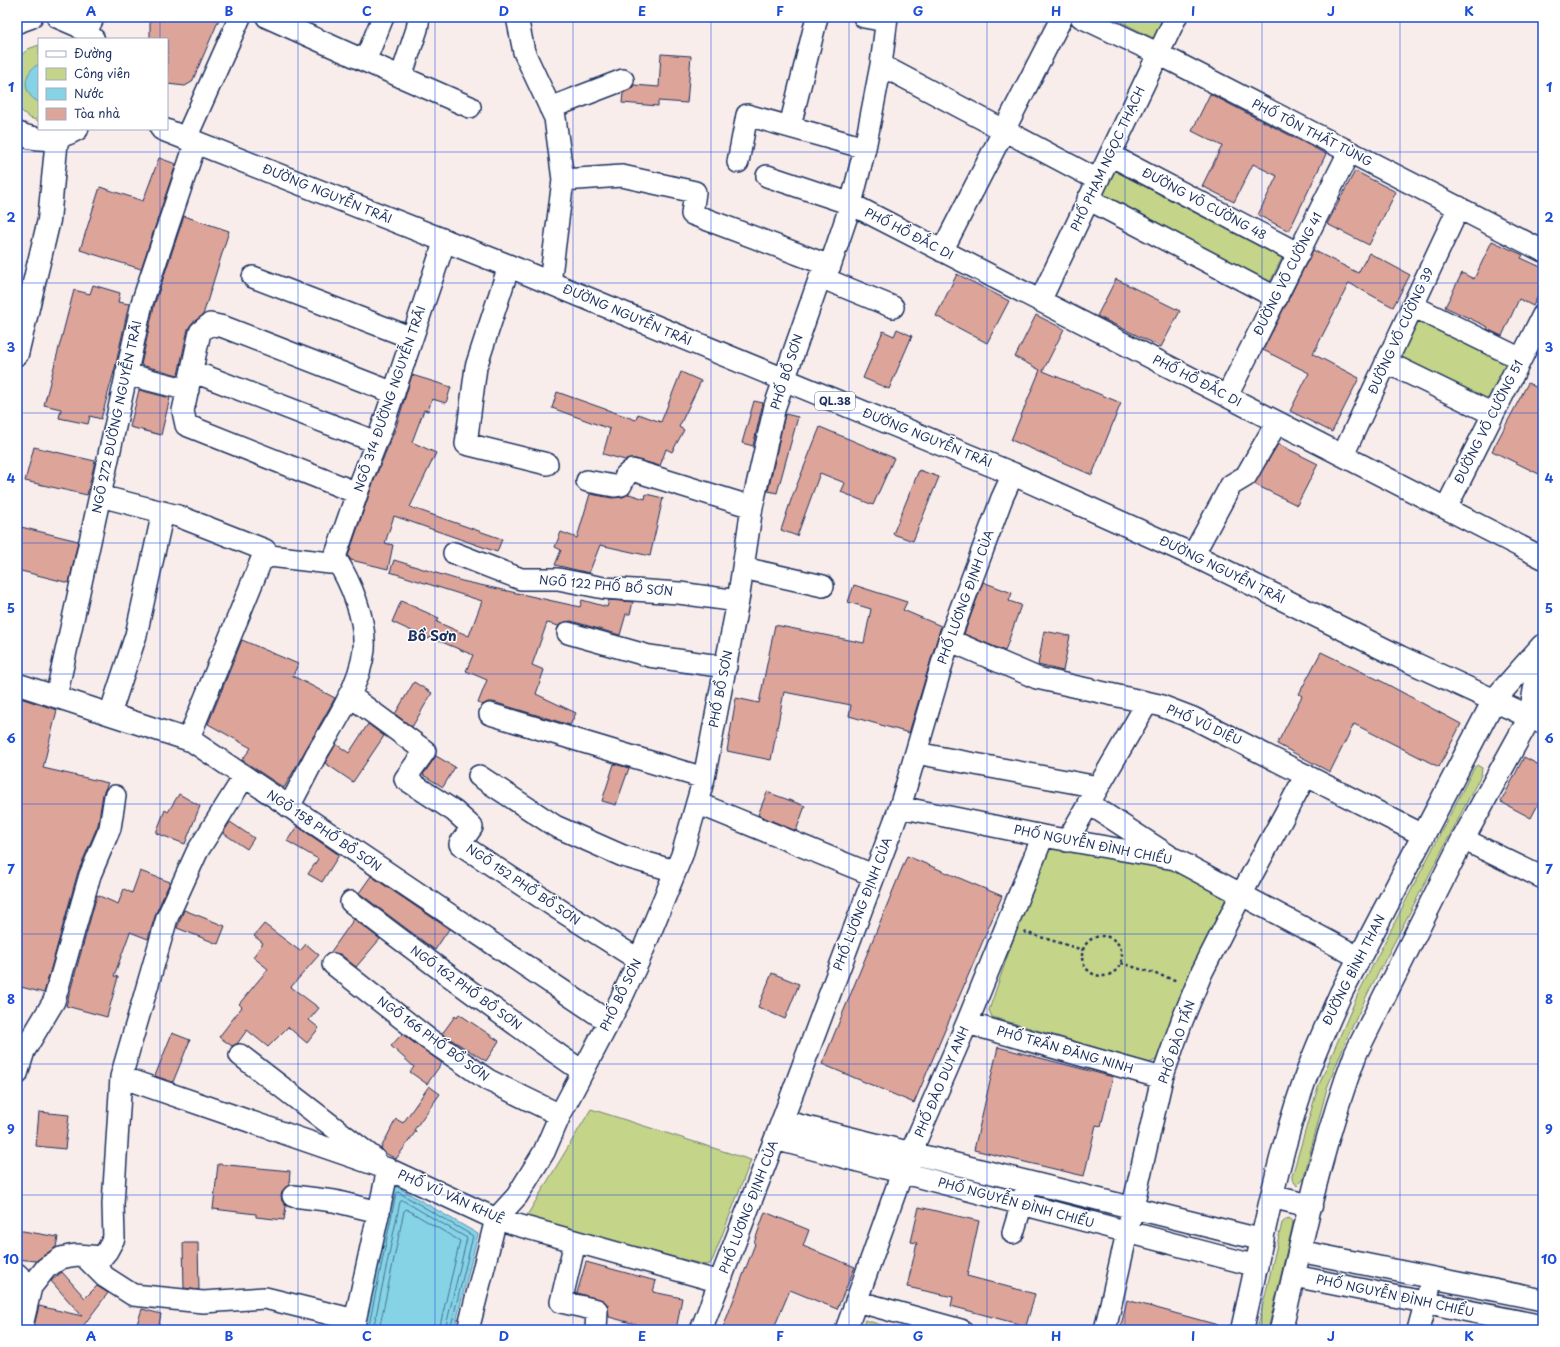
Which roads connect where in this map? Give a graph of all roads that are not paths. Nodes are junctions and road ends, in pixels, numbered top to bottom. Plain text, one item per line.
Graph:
1 (31, 17) edge
2 (58, 17) edge
3 (240, 17) edge
4 (267, 17) edge
5 (384, 17) edge
6 (419, 17) edge
7 (517, 17) edge
8 (817, 17) edge
9 (864, 17) edge
10 (1062, 17) edge
11 (1081, 17) edge
12 (1176, 17) edge
13 (886, 19) edge
14 (17, 22) edge
15 (91, 29) edge
16 (1157, 53) junction
17 (365, 61) junction
18 (881, 65) junction
19 (401, 77) junction
20 (623, 80) dead end
21 (470, 107) dead end
22 (550, 108) junction
23 (790, 126) junction
24 (75, 130) edge
25 (165, 130) edge
26 (1005, 131) junction
27 (17, 133) edge
28 (57, 138) junction
29 (191, 140) junction
30 (865, 148) junction
31 (1349, 152) junction
32 (1110, 155) junction
33 (738, 162) dead end
34 (767, 176) dead end
35 (563, 180) junction
36 (1098, 180) junction
37 (1088, 200) junction
38 (851, 204) junction
39 (1459, 207) junction
40 (445, 240) junction
41 (1543, 251) edge
42 (942, 252) junction
43 (1299, 254) junction
44 (509, 266) junction
45 (825, 272) junction
46 (253, 277) dead end
47 (550, 283) junction
48 (1277, 298) junction
49 (1040, 301) junction
50 (893, 306) dead end
51 (1413, 306) junction
52 (1543, 315) edge
53 (412, 338) junction
54 (17, 354) edge
55 (1521, 359) junction
56 (1386, 362) junction
57 (126, 374) junction
58 (190, 380) junction
59 (783, 380) junction
60 (394, 393) junction
61 (1227, 396) junction
62 (1493, 414) junction
63 (1277, 422) junction
64 (376, 442) junction
65 (1343, 455) junction
66 (547, 464) dead end
67 (1013, 474) junction
68 (587, 481) dead end
69 (357, 493) junction
70 (100, 496) junction
71 (752, 507) junction
72 (1446, 508) junction
73 (163, 512) junction
74 (454, 554) dead end
75 (1193, 555) junction
76 (270, 556) junction
77 (335, 557) junction
78 (1543, 558) edge
79 (743, 568) junction
80 (823, 586) dead end
81 (738, 601) junction
82 (568, 633) dead end
83 (949, 640) junction
84 (1543, 645) edge
85 (726, 667) junction
86 (17, 684) edge
87 (349, 695) junction
88 (56, 697) junction
89 (1494, 700) junction
90 (1147, 703) junction
91 (110, 714) junction
92 (490, 714) dead end
93 (1536, 720) edge
94 (188, 740) junction
95 (916, 753) junction
96 (1306, 775) junction
97 (479, 776) dead end
98 (244, 777) junction
99 (704, 778) junction
100 (1093, 795) junction
101 (115, 796) dead end
102 (697, 803) junction
103 (900, 806) junction
104 (289, 807) junction
105 (1423, 834) junction
106 (1043, 836) junction
107 (1463, 839) junction
108 (1067, 841) junction
109 (1175, 859) junction
110 (676, 871) junction
111 (873, 875) junction
112 (1543, 878) edge
113 (1241, 895) junction
114 (351, 902) dead end
115 (1360, 958) junction
116 (639, 960) junction
117 (333, 964) dead end
118 (609, 1022) junction
119 (967, 1023) junction
120 (240, 1055) dead end
121 (582, 1071) junction
122 (17, 1074) edge
123 (121, 1077) junction
124 (1162, 1078) junction
125 (560, 1115) junction
126 (779, 1130) junction
127 (911, 1153) junction
128 (388, 1169) junction
129 (902, 1173) junction
130 (1028, 1182) junction
131 (293, 1196) dead end
132 (1273, 1197) junction
133 (1022, 1204) junction
134 (1311, 1206) junction
135 (1134, 1209) junction
136 (379, 1212) junction
137 (496, 1219) junction
138 (1128, 1232) junction
139 (1013, 1233) dead end
140 (1263, 1240) junction
141 (576, 1242) junction
142 (1299, 1251) junction
143 (84, 1256) junction
144 (1257, 1266) junction
145 (1294, 1276) junction
146 (1432, 1278) junction
147 (24, 1281) edge
148 (720, 1282) junction
149 (856, 1300) junction
150 (1543, 1300) edge
151 (1426, 1303) junction
152 (354, 1325) edge
153 (1543, 1326) edge
154 (21, 1330) edge
155 (468, 1330) edge
156 (596, 1330) edge
157 (701, 1330) edge
158 (846, 1330) edge
159 (962, 1330) edge
160 (1105, 1330) edge
161 (1242, 1330) edge
162 (1281, 1330) edge
163 (1418, 1330) edge

1 - 14 main road
2 - 15 main road
3 - 29 street, NGÕ 272 ĐƯỜNG NGUYỄN TRÃI
4 - 17 street
5 - 17 street
6 - 19 street
7 - 22 street
8 - 23 street
9 - 13 street
10 - 26 street
11 - 16 street, PHỐ TÔN THẤT TÙNG
12 - 16 street, PHỐ PHẠM NGỌC THẠCH
13 - 18 street, PHỐ BỒ SƠN
16 - 31 street, PHỐ TÔN THẤT TÙNG
16 - 32 street, PHỐ PHẠM NGỌC THẠCH
17 - 19 street
18 - 26 street
18 - 30 street, PHỐ BỒ SƠN
19 - 21 street
20 - 22 street
22 - 35 street
23 - 30 street
23 - 33 street
24 - 28 main road
25 - 29 main road, ĐƯỜNG NGUYỄN TRÃI / QL.38
26 - 36 street
26 - 42 street
27 - 28 main road
28 - 54 main road
29 - 40 main road, ĐƯỜNG NGUYỄN TRÃI / QL.38
29 - 57 street, NGÕ 272 ĐƯỜNG NGUYỄN TRÃI
30 - 38 street, PHỐ BỒ SƠN
31 - 39 street, PHỐ TÔN THẤT TÙNG
31 - 43 street, ĐƯỜNG VÕ CƯỜNG 41
32 - 36 street, PHỐ PHẠM NGỌC THẠCH
32 - 43 street, ĐƯỜNG VÕ CƯỜNG 48
34 - 38 street, PHỐ HỒ ĐẮC DI
35 - 45 street
35 - 47 street
36 - 37 street, PHỐ PHẠM NGỌC THẠCH
37 - 48 street
37 - 49 street, PHỐ PHẠM NGỌC THẠCH
38 - 42 street, PHỐ HỒ ĐẮC DI
38 - 45 street, PHỐ BỒ SƠN
39 - 41 street, PHỐ TÔN THẤT TÙNG
39 - 51 street, ĐƯỜNG VÕ CƯỜNG 39
40 - 44 main road, ĐƯỜNG NGUYỄN TRÃI / QL.38
40 - 53 street, NGÕ 314 ĐƯỜNG NGUYỄN TRÃI
42 - 49 street, PHỐ HỒ ĐẮC DI
43 - 48 street, ĐƯỜNG VÕ CƯỜNG 41
44 - 47 main road, ĐƯỜNG NGUYỄN TRÃI / QL.38
44 - 66 street
45 - 50 street
45 - 59 street, PHỐ BỒ SƠN
46 - 53 street
47 - 59 main road, ĐƯỜNG NGUYỄN TRÃI / QL.38
48 - 61 street, ĐƯỜNG VÕ CƯỜNG 41
49 - 61 street, PHỐ HỒ ĐẮC DI
51 - 55 street
51 - 56 street, ĐƯỜNG VÕ CƯỜNG 39
52 - 55 street, ĐƯỜNG VÕ CƯỜNG 51
53 - 60 street, NGÕ 314 ĐƯỜNG NGUYỄN TRÃI
55 - 62 street, ĐƯỜNG VÕ CƯỜNG 51
56 - 62 street
56 - 65 street, ĐƯỜNG VÕ CƯỜNG 39
57 - 58 street
57 - 70 street, NGÕ 272 ĐƯỜNG NGUYỄN TRÃI
58 - 60 street
58 - 64 street
58 - 69 street
59 - 67 main road, ĐƯỜNG NGUYỄN TRÃI / QL.38
59 - 71 street, PHỐ BỒ SƠN
60 - 64 street, NGÕ 314 ĐƯỜNG NGUYỄN TRÃI
61 - 63 street, PHỐ HỒ ĐẮC DI
62 - 72 street, ĐƯỜNG VÕ CƯỜNG 51
63 - 65 street, PHỐ HỒ ĐẮC DI
63 - 75 street
64 - 69 street, NGÕ 314 ĐƯỜNG NGUYỄN TRÃI
65 - 72 street, PHỐ HỒ ĐẮC DI
67 - 75 main road, ĐƯỜNG NGUYỄN TRÃI / QL.38
67 - 83 street, PHỐ LƯƠNG ĐỊNH CỦA
68 - 71 street
69 - 77 street, NGÕ 314 ĐƯỜNG NGUYỄN TRÃI
70 - 73 street
70 - 88 street, NGÕ 272 ĐƯỜNG NGUYỄN TRÃI
71 - 79 street, PHỐ BỒ SƠN
72 - 78 street, PHỐ HỒ ĐẮC DI
73 - 76 street
73 - 91 street
74 - 81 street, NGÕ 122 PHỐ BỒ SƠN
75 - 89 main road, ĐƯỜNG NGUYỄN TRÃI / QL.38
76 - 77 street
76 - 94 street
77 - 87 street
79 - 80 street
79 - 81 street, PHỐ BỒ SƠN
81 - 85 street, PHỐ BỒ SƠN
82 - 85 street
83 - 90 street, PHỐ VŨ DIỆU
83 - 95 street, PHỐ LƯƠNG ĐỊNH CỦA
84 - 89 main road, ĐƯỜNG BÌNH THAN
84 - 93 main road
85 - 99 street, PHỐ BỒ SƠN
86 - 88 street, NGÕ 158 PHỐ BỒ SƠN
87 - 104 street
87 - 116 street, NGÕ 152 PHỐ BỒ SƠN
88 - 91 street, NGÕ 158 PHỐ BỒ SƠN
89 - 93 main road, ĐƯỜNG NGUYỄN TRÃI / QL.38
89 - 105 main road, ĐƯỜNG BÌNH THAN
90 - 96 street, PHỐ VŨ DIỆU
90 - 100 street
91 - 94 street, NGÕ 158 PHỐ BỒ SƠN
92 - 99 street
93 - 107 main road
94 - 98 street, NGÕ 158 PHỐ BỒ SƠN
95 - 100 street
95 - 103 street, PHỐ LƯƠNG ĐỊNH CỦA
96 - 105 street, PHỐ VŨ DIỆU
96 - 113 street, PHỐ ĐÀO TẤN
97 - 110 street
98 - 104 street, NGÕ 158 PHỐ BỒ SƠN
98 - 123 street
99 - 102 street, PHỐ BỒ SƠN
100 - 108 street
100 - 109 street
101 - 122 street
102 - 110 street, PHỐ BỒ SƠN
102 - 111 street
103 - 106 street, PHỐ NGUYỄN ĐÌNH CHIỂU
103 - 111 street, PHỐ LƯƠNG ĐỊNH CỦA
104 - 118 street, NGÕ 158 PHỐ BỒ SƠN
105 - 115 main road, ĐƯỜNG BÌNH THAN
106 - 108 street, PHỐ NGUYỄN ĐÌNH CHIỂU
106 - 119 street, PHỐ ĐÀO DUY ANH
107 - 112 street
107 - 134 main road
108 - 109 street, PHỐ NGUYỄN ĐÌNH CHIỂU
109 - 113 street, PHỐ NGUYỄN ĐÌNH CHIỂU
110 - 116 street, PHỐ BỒ SƠN
111 - 126 street, PHỐ LƯƠNG ĐỊNH CỦA
113 - 115 street, PHỐ NGUYỄN ĐÌNH CHIỂU
113 - 124 street, PHỐ ĐÀO TẤN
114 - 121 street, NGÕ 162 PHỐ BỒ SƠN
115 - 132 main road, ĐƯỜNG BÌNH THAN
116 - 118 street, PHỐ BỒ SƠN
117 - 125 street, NGÕ 166 PHỐ BỒ SƠN
118 - 121 street, PHỐ BỒ SƠN
119 - 124 street, PHỐ TRẦN ĐĂNG NINH
119 - 127 street, PHỐ ĐÀO DUY ANH
120 - 128 street
121 - 125 street, PHỐ BỒ SƠN
123 - 128 street
123 - 143 street
124 - 135 street, PHỐ ĐÀO TẤN
125 - 137 street, PHỐ BỒ SƠN
126 - 127 street, PHỐ NGUYỄN ĐÌNH CHIỂU
126 - 129 street, PHỐ NGUYỄN ĐÌNH CHIỂU
126 - 148 street, PHỐ LƯƠNG ĐỊNH CỦA
127 - 129 street, PHỐ ĐÀO DUY ANH
127 - 130 street, PHỐ NGUYỄN ĐÌNH CHIỂU
128 - 136 street, PHỐ VŨ VĂN KHUÊ
128 - 137 street, PHỐ VŨ VĂN KHUÊ
129 - 133 street, PHỐ NGUYỄN ĐÌNH CHIỂU
129 - 149 street, PHỐ ĐÀO DUY ANH
130 - 133 street
130 - 135 street, PHỐ NGUYỄN ĐÌNH CHIỂU
131 - 136 street
132 - 134 main road
132 - 140 main road, ĐƯỜNG BÌNH THAN
133 - 138 street, PHỐ NGUYỄN ĐÌNH CHIỂU
133 - 139 street
134 - 142 main road
135 - 138 street, PHỐ ĐÀO TẤN
135 - 140 street, PHỐ NGUYỄN ĐÌNH CHIỂU
136 - 152 street, PHỐ VŨ VĂN KHUÊ
137 - 141 street, PHỐ VŨ VĂN KHUÊ
137 - 155 street, PHỐ BỒ SƠN
138 - 144 street, PHỐ NGUYỄN ĐÌNH CHIỂU
138 - 160 street, PHỐ ĐÀO TẤN
140 - 144 main road, ĐƯỜNG BÌNH THAN
141 - 148 street, PHỐ VŨ VĂN KHUÊ
141 - 156 street
142 - 145 main road
142 - 146 street, PHỐ NGUYỄN ĐÌNH CHIỂU
143 - 147 street
143 - 152 street
144 - 161 main road, ĐƯỜNG BÌNH THAN
145 - 151 street, PHỐ NGUYỄN ĐÌNH CHIỂU
145 - 162 main road
146 - 150 street, PHỐ NGUYỄN ĐÌNH CHIỂU
146 - 151 street
147 - 154 street
148 - 157 street, PHỐ LƯƠNG ĐỊNH CỦA
149 - 158 street, PHỐ ĐÀO DUY ANH
149 - 159 street
151 - 153 street, PHỐ NGUYỄN ĐÌNH CHIỂU
151 - 163 street

